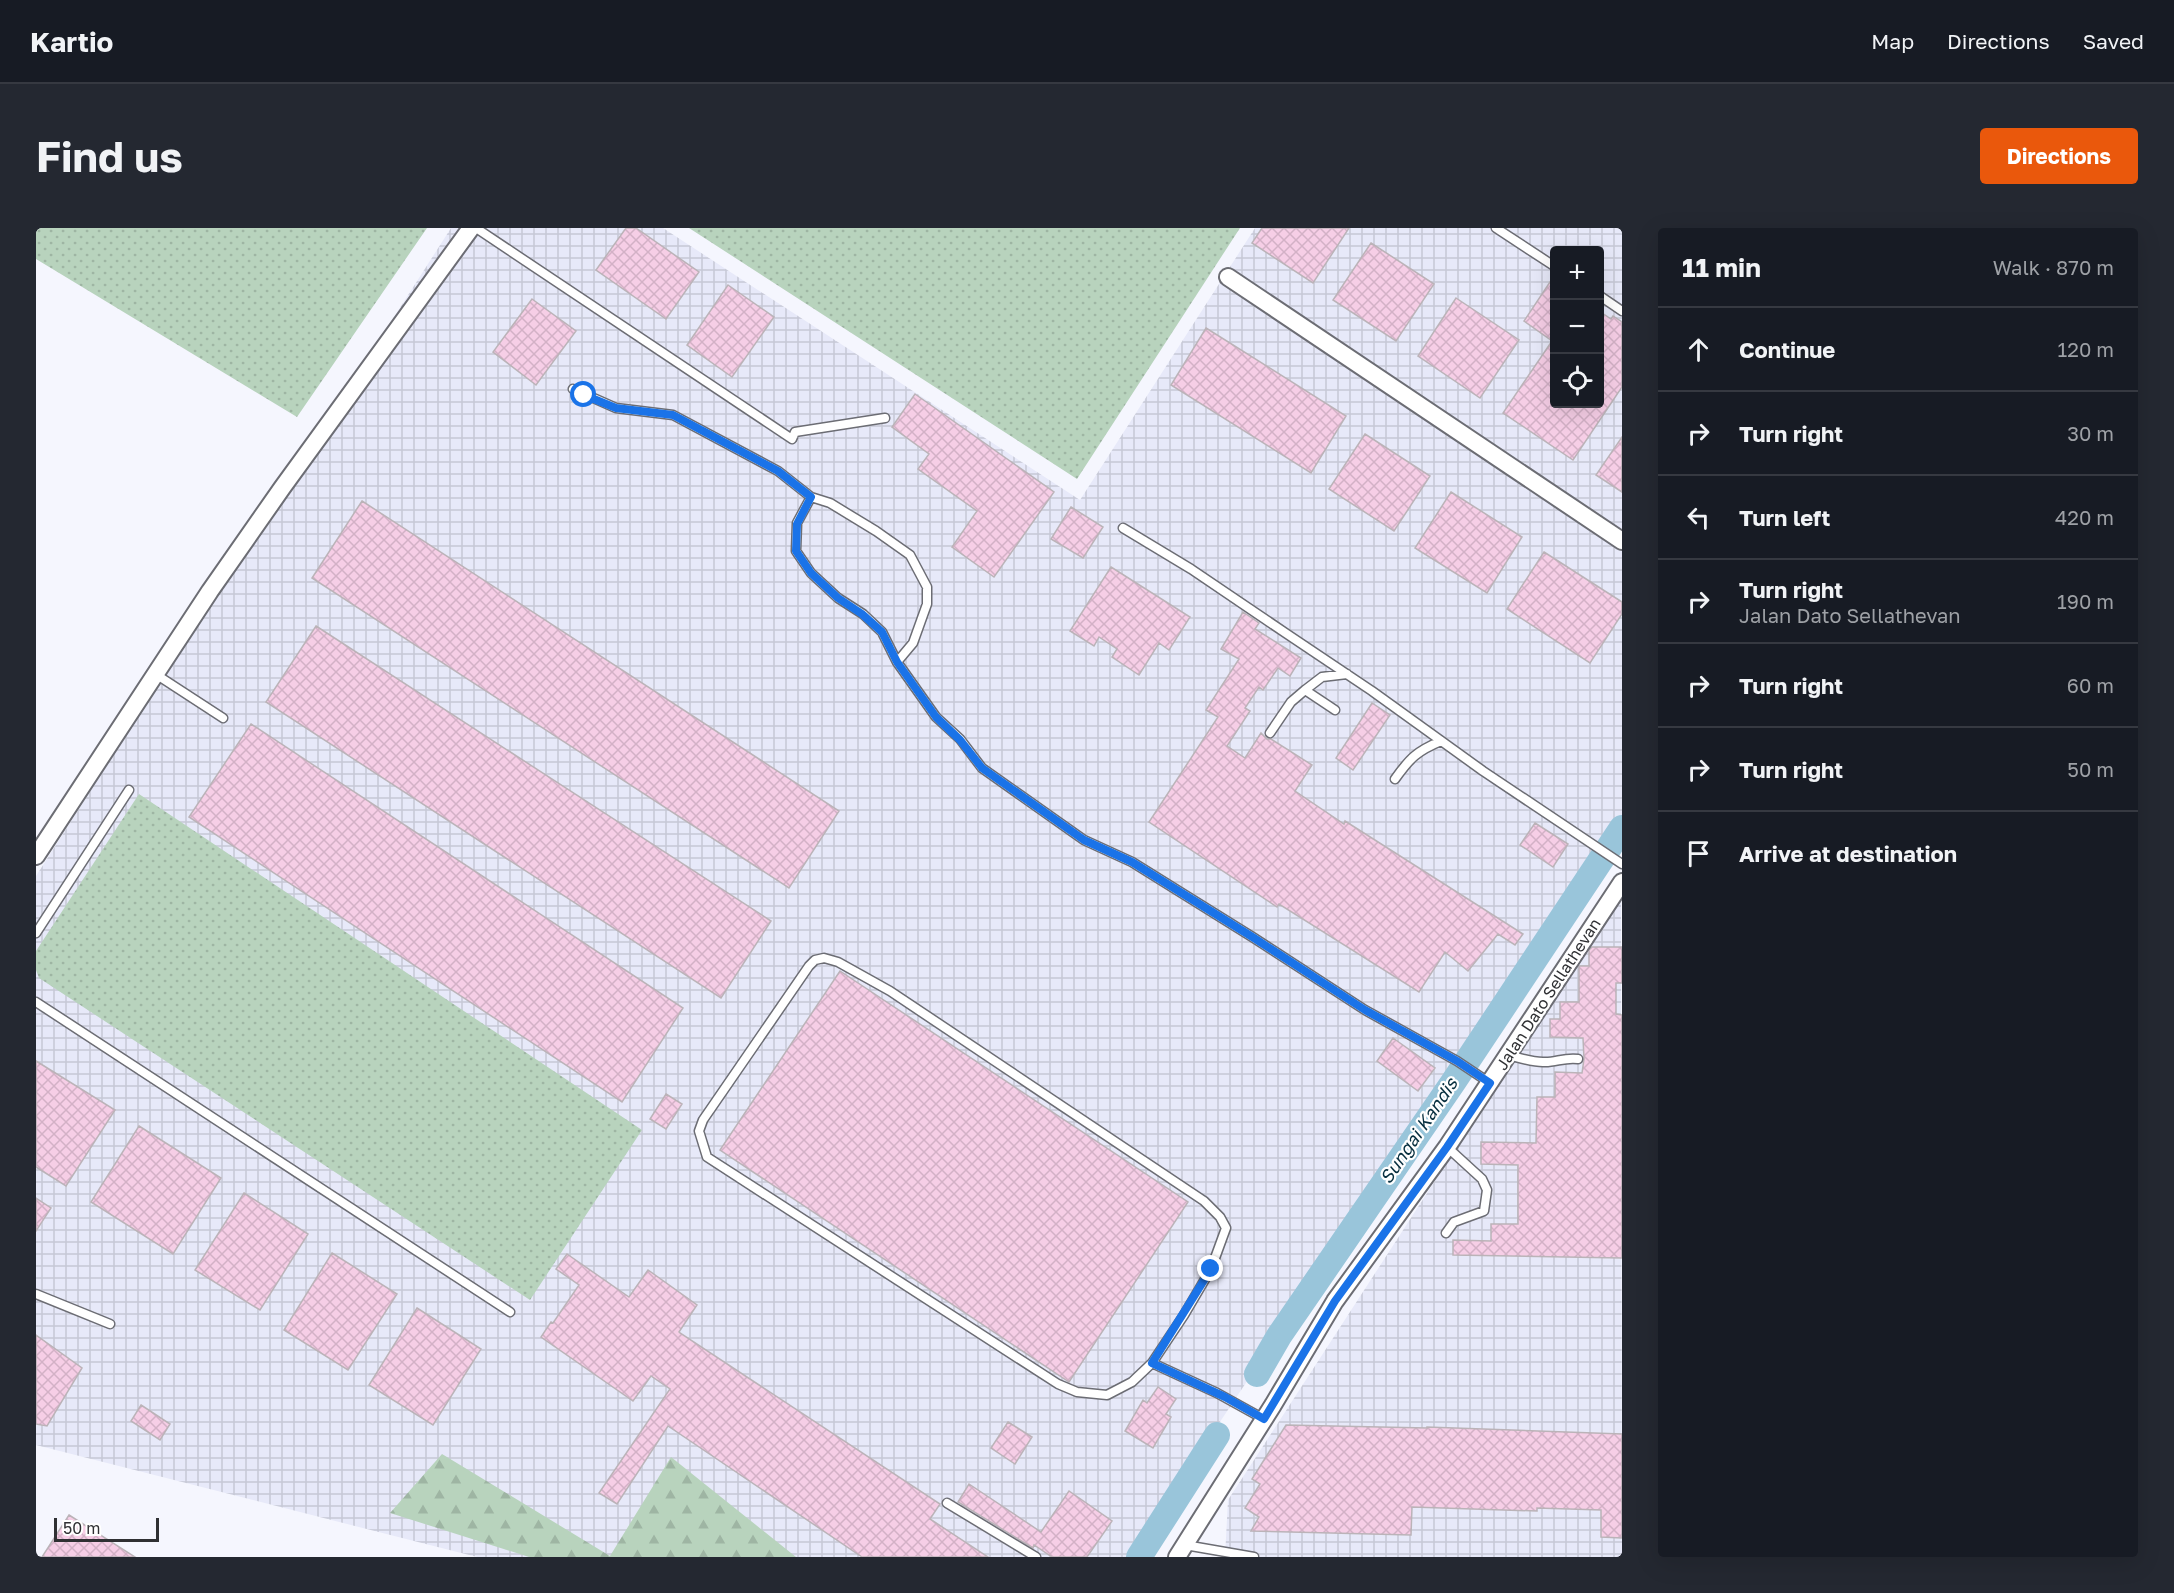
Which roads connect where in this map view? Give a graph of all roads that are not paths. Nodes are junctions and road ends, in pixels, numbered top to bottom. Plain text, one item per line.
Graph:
1 (471, 228) edge
2 (476, 228) edge
3 (1496, 228) edge
4 (1512, 228) edge
5 (1512, 238) junction
6 (1550, 263) edge
7 (1228, 277) dead end
8 (1604, 299) edge
9 (1622, 311) edge
10 (573, 389) dead end
11 (885, 418) dead end
12 (811, 497) junction
13 (1124, 528) dead end
14 (1622, 541) edge
15 (897, 662) junction
16 (157, 675) junction
17 (1347, 675) junction
18 (1305, 690) junction
19 (1335, 710) dead end
20 (223, 718) dead end
21 (1270, 733) dead end
22 (1441, 741) junction
23 (1395, 779) dead end
24 (129, 790) dead end
25 (36, 856) edge
26 (1620, 863) edge
27 (1621, 887) edge
28 (36, 933) edge
29 (36, 1002) edge
30 (1508, 1055) junction
31 (1578, 1059) dead end
32 (1483, 1079) junction
33 (1447, 1147) junction
34 (1446, 1233) dead end
35 (36, 1294) edge
36 (510, 1312) dead end
37 (110, 1324) dead end
38 (1152, 1363) junction
39 (1264, 1419) junction
40 (947, 1503) dead end
41 (1181, 1551) edge
42 (1036, 1557) edge
43 (1254, 1557) edge

1 - 16 street
2 - 11 lane
3 - 5 lane
4 - 5 lane
5 - 6 lane
7 - 14 street
8 - 9 lane
10 - 12 lane
12 - 15 lane
12 - 15 lane
13 - 17 lane
15 - 32 lane
16 - 20 lane
16 - 25 street
17 - 18 lane
17 - 22 lane
18 - 19 lane
18 - 21 lane
22 - 23 lane
22 - 26 lane
24 - 28 lane
27 - 30 street, Jalan Dato Sellathevan
29 - 36 lane
30 - 31 lane
30 - 32 street, Jalan Dato Sellathevan
32 - 33 street, Jalan Dato Sellathevan
33 - 34 lane
33 - 39 street, Jalan Dato Sellathevan
35 - 37 lane
38 - 38 lane
38 - 39 lane
39 - 41 street, Jalan Dato Sellathevan
40 - 42 lane
41 - 43 lane

